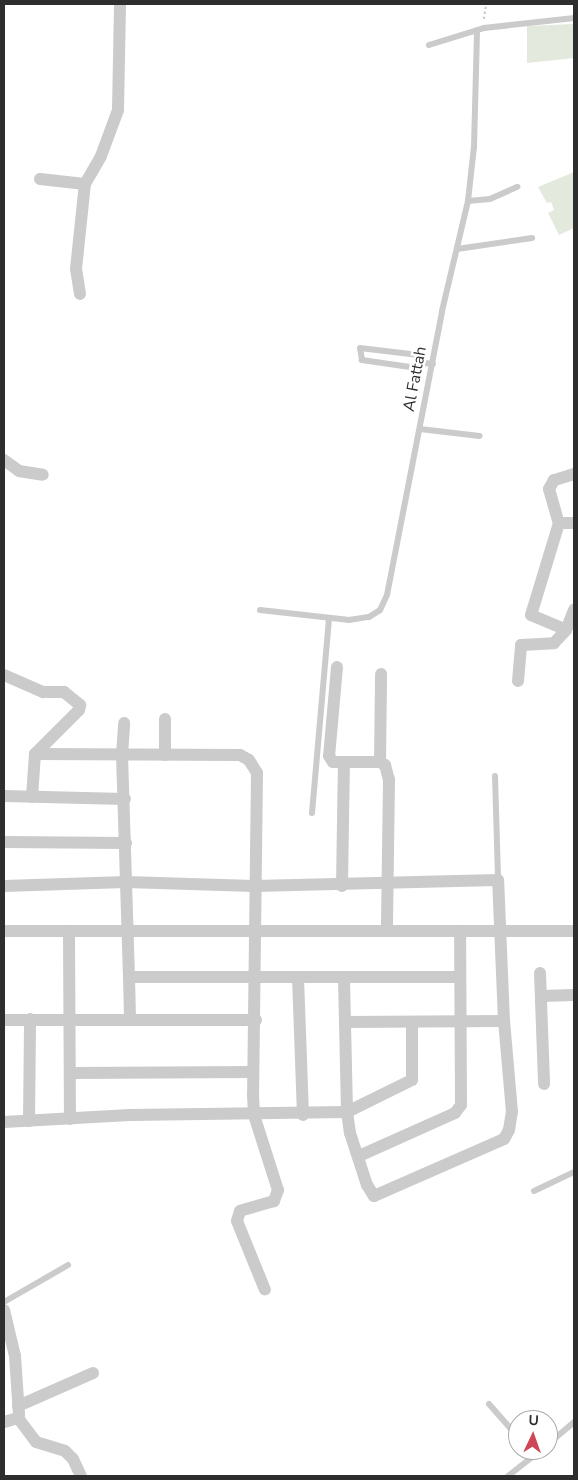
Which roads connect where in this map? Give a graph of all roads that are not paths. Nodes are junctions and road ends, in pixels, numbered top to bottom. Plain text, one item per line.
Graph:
1 (120, 4) edge
2 (574, 18) edge
3 (481, 29) junction
4 (429, 45) dead end
5 (40, 179) dead end
6 (85, 184) junction
7 (517, 187) dead end
8 (468, 201) junction
9 (532, 238) dead end
10 (457, 249) junction
11 (80, 294) dead end
12 (425, 363) junction
13 (433, 364) junction
14 (420, 429) junction
15 (480, 436) dead end
16 (4, 460) edge
17 (574, 474) edge
18 (43, 475) dead end
19 (559, 523) junction
20 (574, 523) edge
21 (260, 610) dead end
22 (574, 610) edge
23 (328, 619) junction
24 (566, 630) junction
25 (337, 667) dead end
26 (381, 674) dead end
27 (4, 675) edge
28 (518, 681) dead end
29 (164, 719) dead end
30 (124, 723) dead end
31 (35, 754) junction
32 (122, 755) junction
33 (165, 755) junction
34 (344, 762) junction
35 (380, 762) junction
36 (495, 776) dead end
37 (4, 796) edge
38 (32, 797) junction
39 (125, 799) junction
40 (312, 813) dead end
41 (4, 842) edge
42 (126, 843) junction
43 (498, 880) junction
44 (126, 882) junction
45 (389, 884) junction
46 (4, 886) edge
47 (254, 886) junction
48 (342, 886) junction
49 (387, 930) junction
50 (4, 931) edge
51 (126, 931) junction
52 (501, 931) junction
53 (574, 931) edge
54 (256, 932) junction
55 (460, 932) junction
56 (69, 933) junction
57 (540, 972) dead end
58 (129, 977) junction
59 (459, 977) junction
60 (256, 978) junction
61 (298, 978) junction
62 (344, 978) junction
63 (574, 995) edge
64 (542, 996) junction
65 (130, 1018) junction
66 (30, 1019) junction
67 (4, 1020) edge
68 (72, 1020) junction
69 (256, 1020) junction
70 (345, 1022) junction
71 (412, 1022) junction
72 (504, 1022) junction
73 (460, 1023) junction
74 (252, 1072) junction
75 (72, 1073) junction
76 (544, 1084) dead end
77 (347, 1112) junction
78 (254, 1115) junction
79 (302, 1115) junction
80 (70, 1119) junction
81 (29, 1121) junction
82 (4, 1122) edge
83 (359, 1156) junction
84 (574, 1172) edge
85 (534, 1191) dead end
86 (68, 1265) dead end
87 (265, 1290) dead end
88 (4, 1302) edge
89 (4, 1310) edge
90 (93, 1373) dead end
91 (489, 1404) dead end
92 (18, 1412) junction
93 (4, 1422) edge
94 (574, 1422) edge
95 (508, 1426) edge
96 (558, 1436) edge
97 (525, 1460) edge
98 (81, 1476) edge
99 (508, 1476) edge

1 - 6 street
2 - 3 lane
3 - 4 lane
3 - 8 lane, Al Fattah
5 - 6 street
6 - 11 street
7 - 8 lane
8 - 10 lane, Al Fattah
9 - 10 lane
10 - 13 lane, Al Fattah
12 - 12 lane
12 - 13 lane
13 - 14 lane, Al Fattah
14 - 15 lane
14 - 23 lane, Al Fattah
16 - 18 street
17 - 19 street
19 - 20 street
19 - 24 street
21 - 23 lane, Al Fattah
22 - 24 street
23 - 40 lane
24 - 28 street
25 - 34 street
26 - 35 street
27 - 31 street
29 - 33 street
30 - 32 street
31 - 32 street
31 - 38 street
32 - 33 street
32 - 39 street
33 - 47 street
34 - 35 street
34 - 48 street
35 - 45 street
36 - 43 lane
37 - 38 street
38 - 39 street
39 - 42 street
41 - 42 street
42 - 44 street
43 - 45 street
43 - 52 street
44 - 46 street
44 - 47 street
44 - 51 street
45 - 48 street
45 - 49 street
47 - 48 street
47 - 54 street
49 - 54 street
49 - 55 street
50 - 56 street
51 - 54 street
51 - 56 street
51 - 58 street
52 - 53 street
52 - 55 street
52 - 72 street
54 - 60 street
55 - 59 street
56 - 68 street
57 - 64 street
58 - 60 street
58 - 65 street
59 - 62 street
59 - 73 street
60 - 61 street
60 - 69 street
61 - 62 street
61 - 79 street
62 - 70 street
63 - 64 street
64 - 76 street
65 - 68 street
65 - 69 street
66 - 67 street
66 - 68 street
66 - 81 street
68 - 75 street
69 - 74 street
70 - 71 street
70 - 77 street
71 - 73 street
71 - 77 street
72 - 73 street
72 - 83 street
73 - 83 street
74 - 75 street
74 - 78 street
75 - 80 street
77 - 79 street
77 - 83 street
78 - 79 street
78 - 80 street
78 - 87 street
80 - 81 street
81 - 82 street
84 - 85 lane
86 - 88 lane
89 - 92 street
90 - 92 street
91 - 95 lane
92 - 93 street
92 - 98 street
94 - 96 lane
97 - 99 lane

